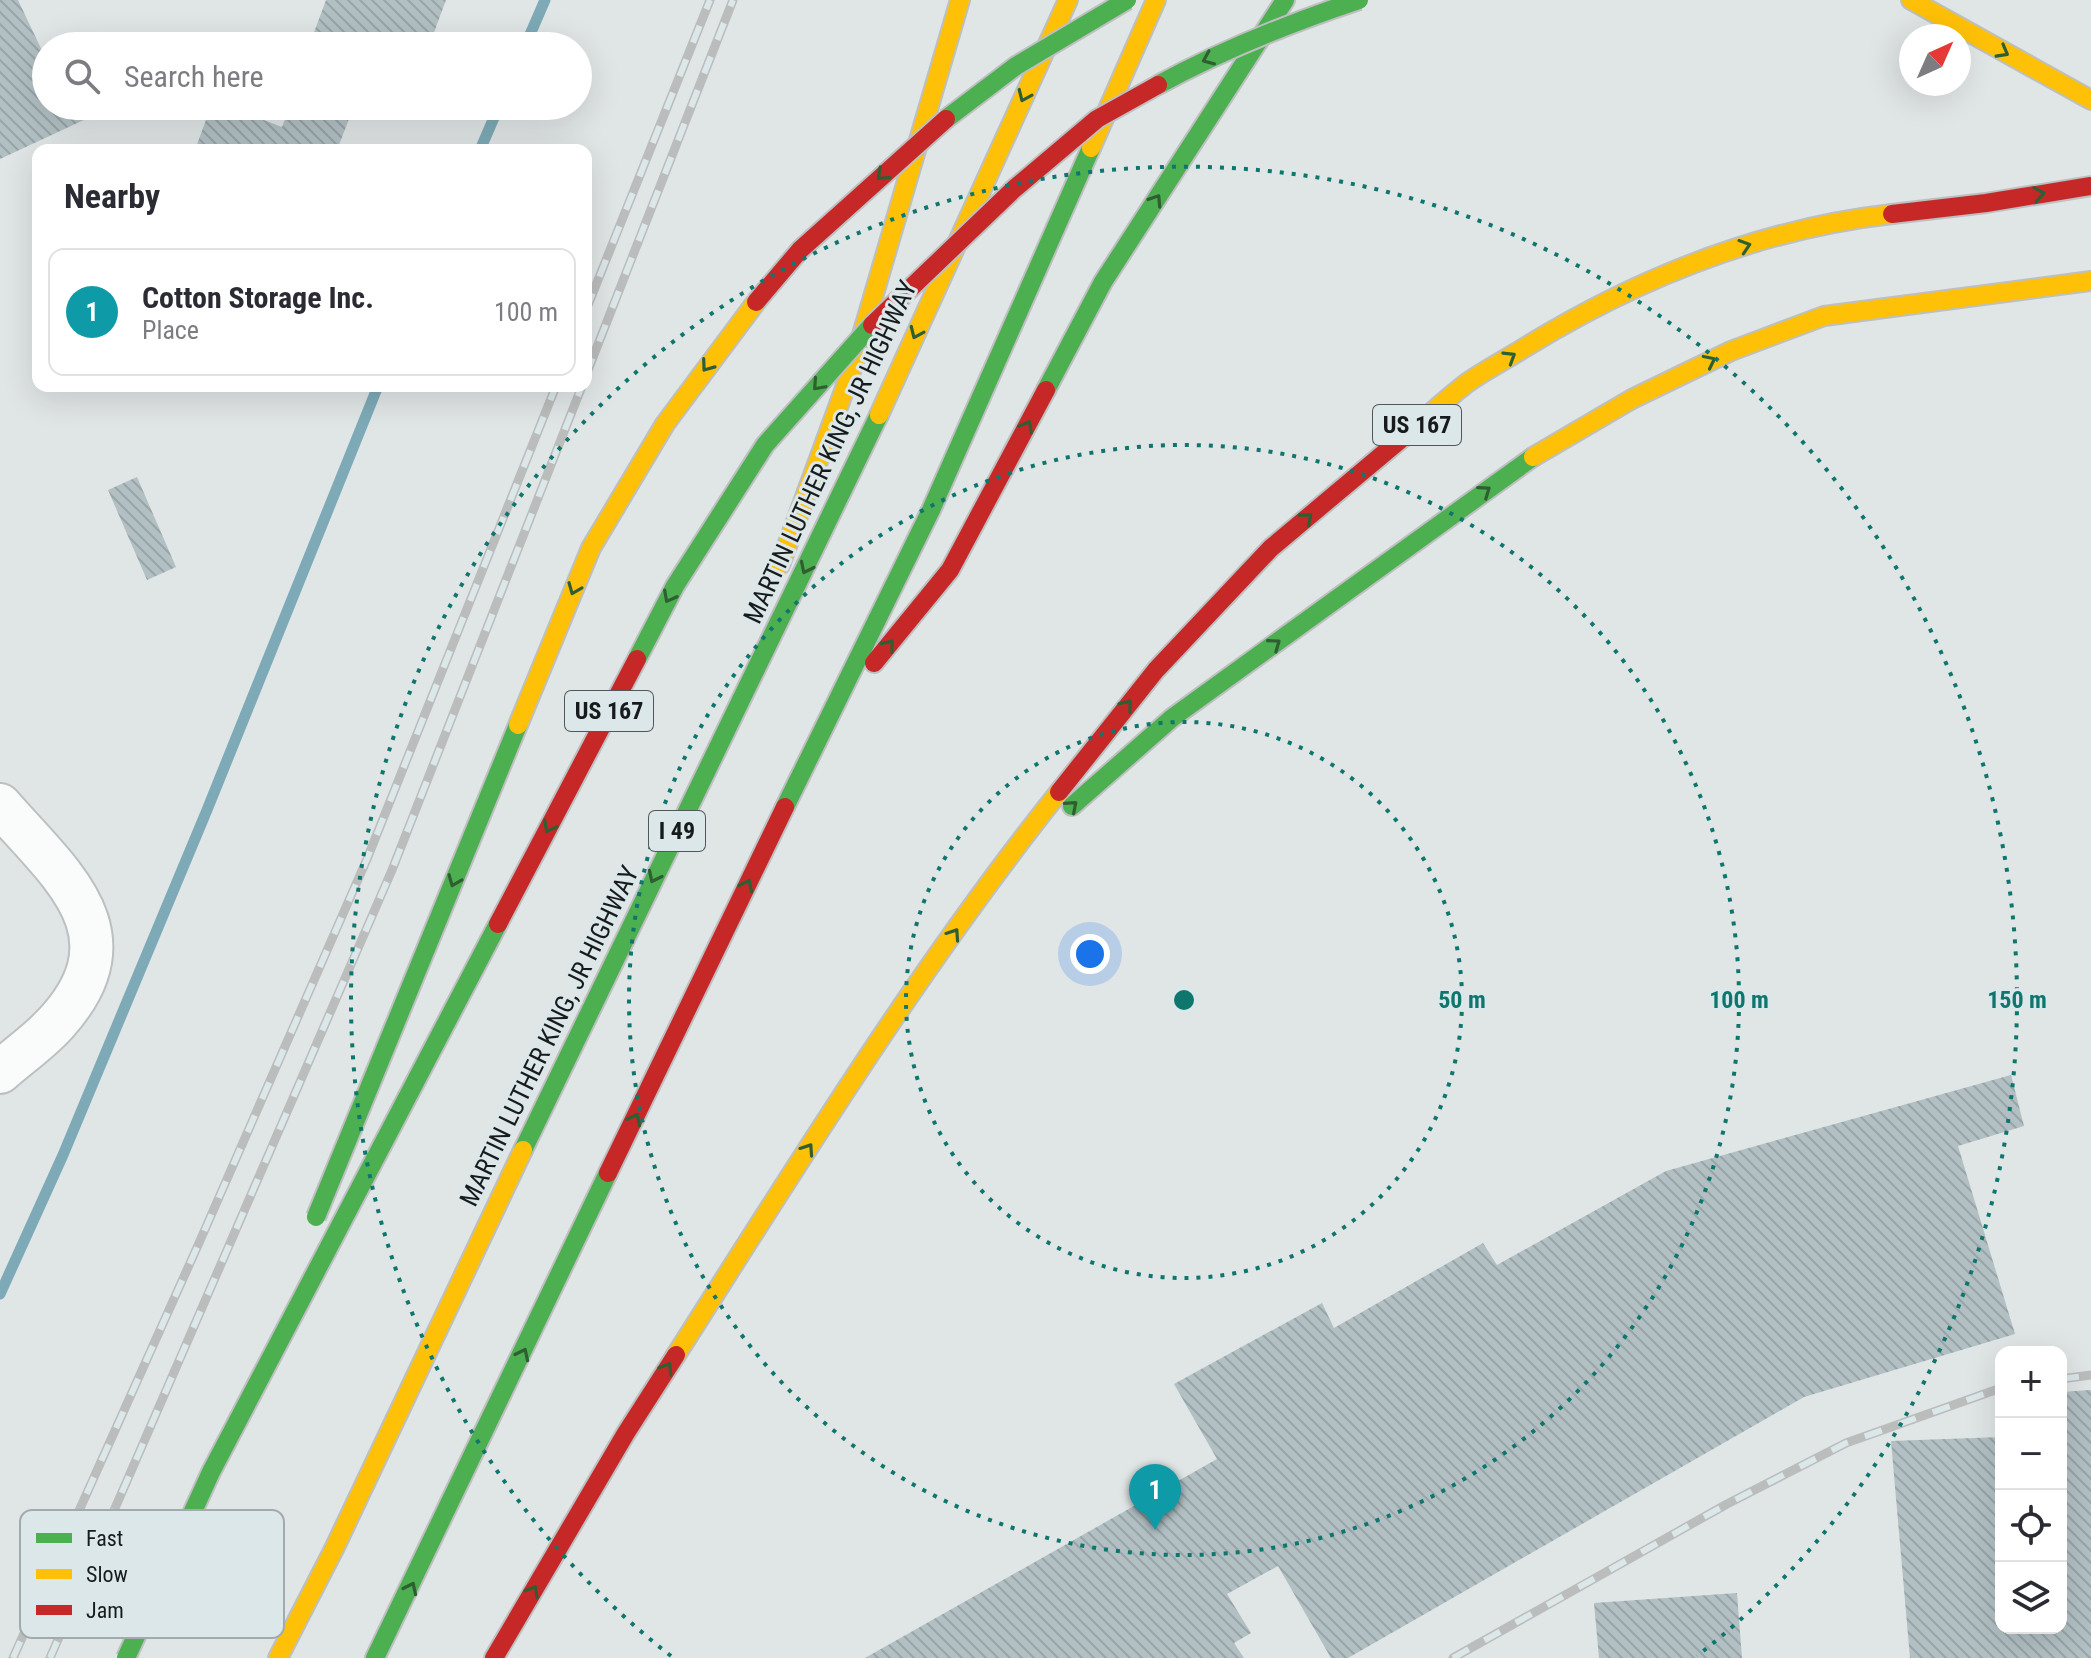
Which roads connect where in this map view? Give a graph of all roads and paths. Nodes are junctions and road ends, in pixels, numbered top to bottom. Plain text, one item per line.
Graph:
1 (960, 0) edge
2 (1068, 0) edge
3 (1127, 0) edge
4 (1156, 0) edge
5 (1285, 0) edge
6 (1359, 0) edge
7 (1911, 0) edge
8 (2091, 100) edge
9 (2091, 186) edge
10 (2091, 281) edge
11 (776, 577) dead end
12 (760, 621) dead end
13 (823, 727) junction
14 (700, 784) junction
15 (0, 805) edge
16 (992, 876) junction
17 (0, 1072) edge
18 (308, 1238) dead end
19 (290, 1282) dead end
20 (211, 1472) junction
21 (194, 1510) edge
22 (135, 1638) edge
23 (126, 1658) edge
24 (278, 1658) edge
25 (375, 1658) edge
26 (494, 1658) edge

1 - 11 main road
2 -> 14 main road, MARTIN LUTHER KING, JR HIGHWAY / I 49
3 -> 18 main road, bridge
4 - 13 main road
13 -> 5 main road
6 -> 20 main road, US 167, bridge
7 -> 8 main road
16 -> 9 main road, US 167
16 -> 10 main road
12 - 14 main road
25 -> 13 main road
14 -> 24 main road, MARTIN LUTHER KING, JR HIGHWAY / I 49
15 - 17 street
26 -> 16 main road, US 167
19 - 20 main road, bridge
20 - 21 main road, US 167, bridge
22 - 23 main road, US 167, bridge

